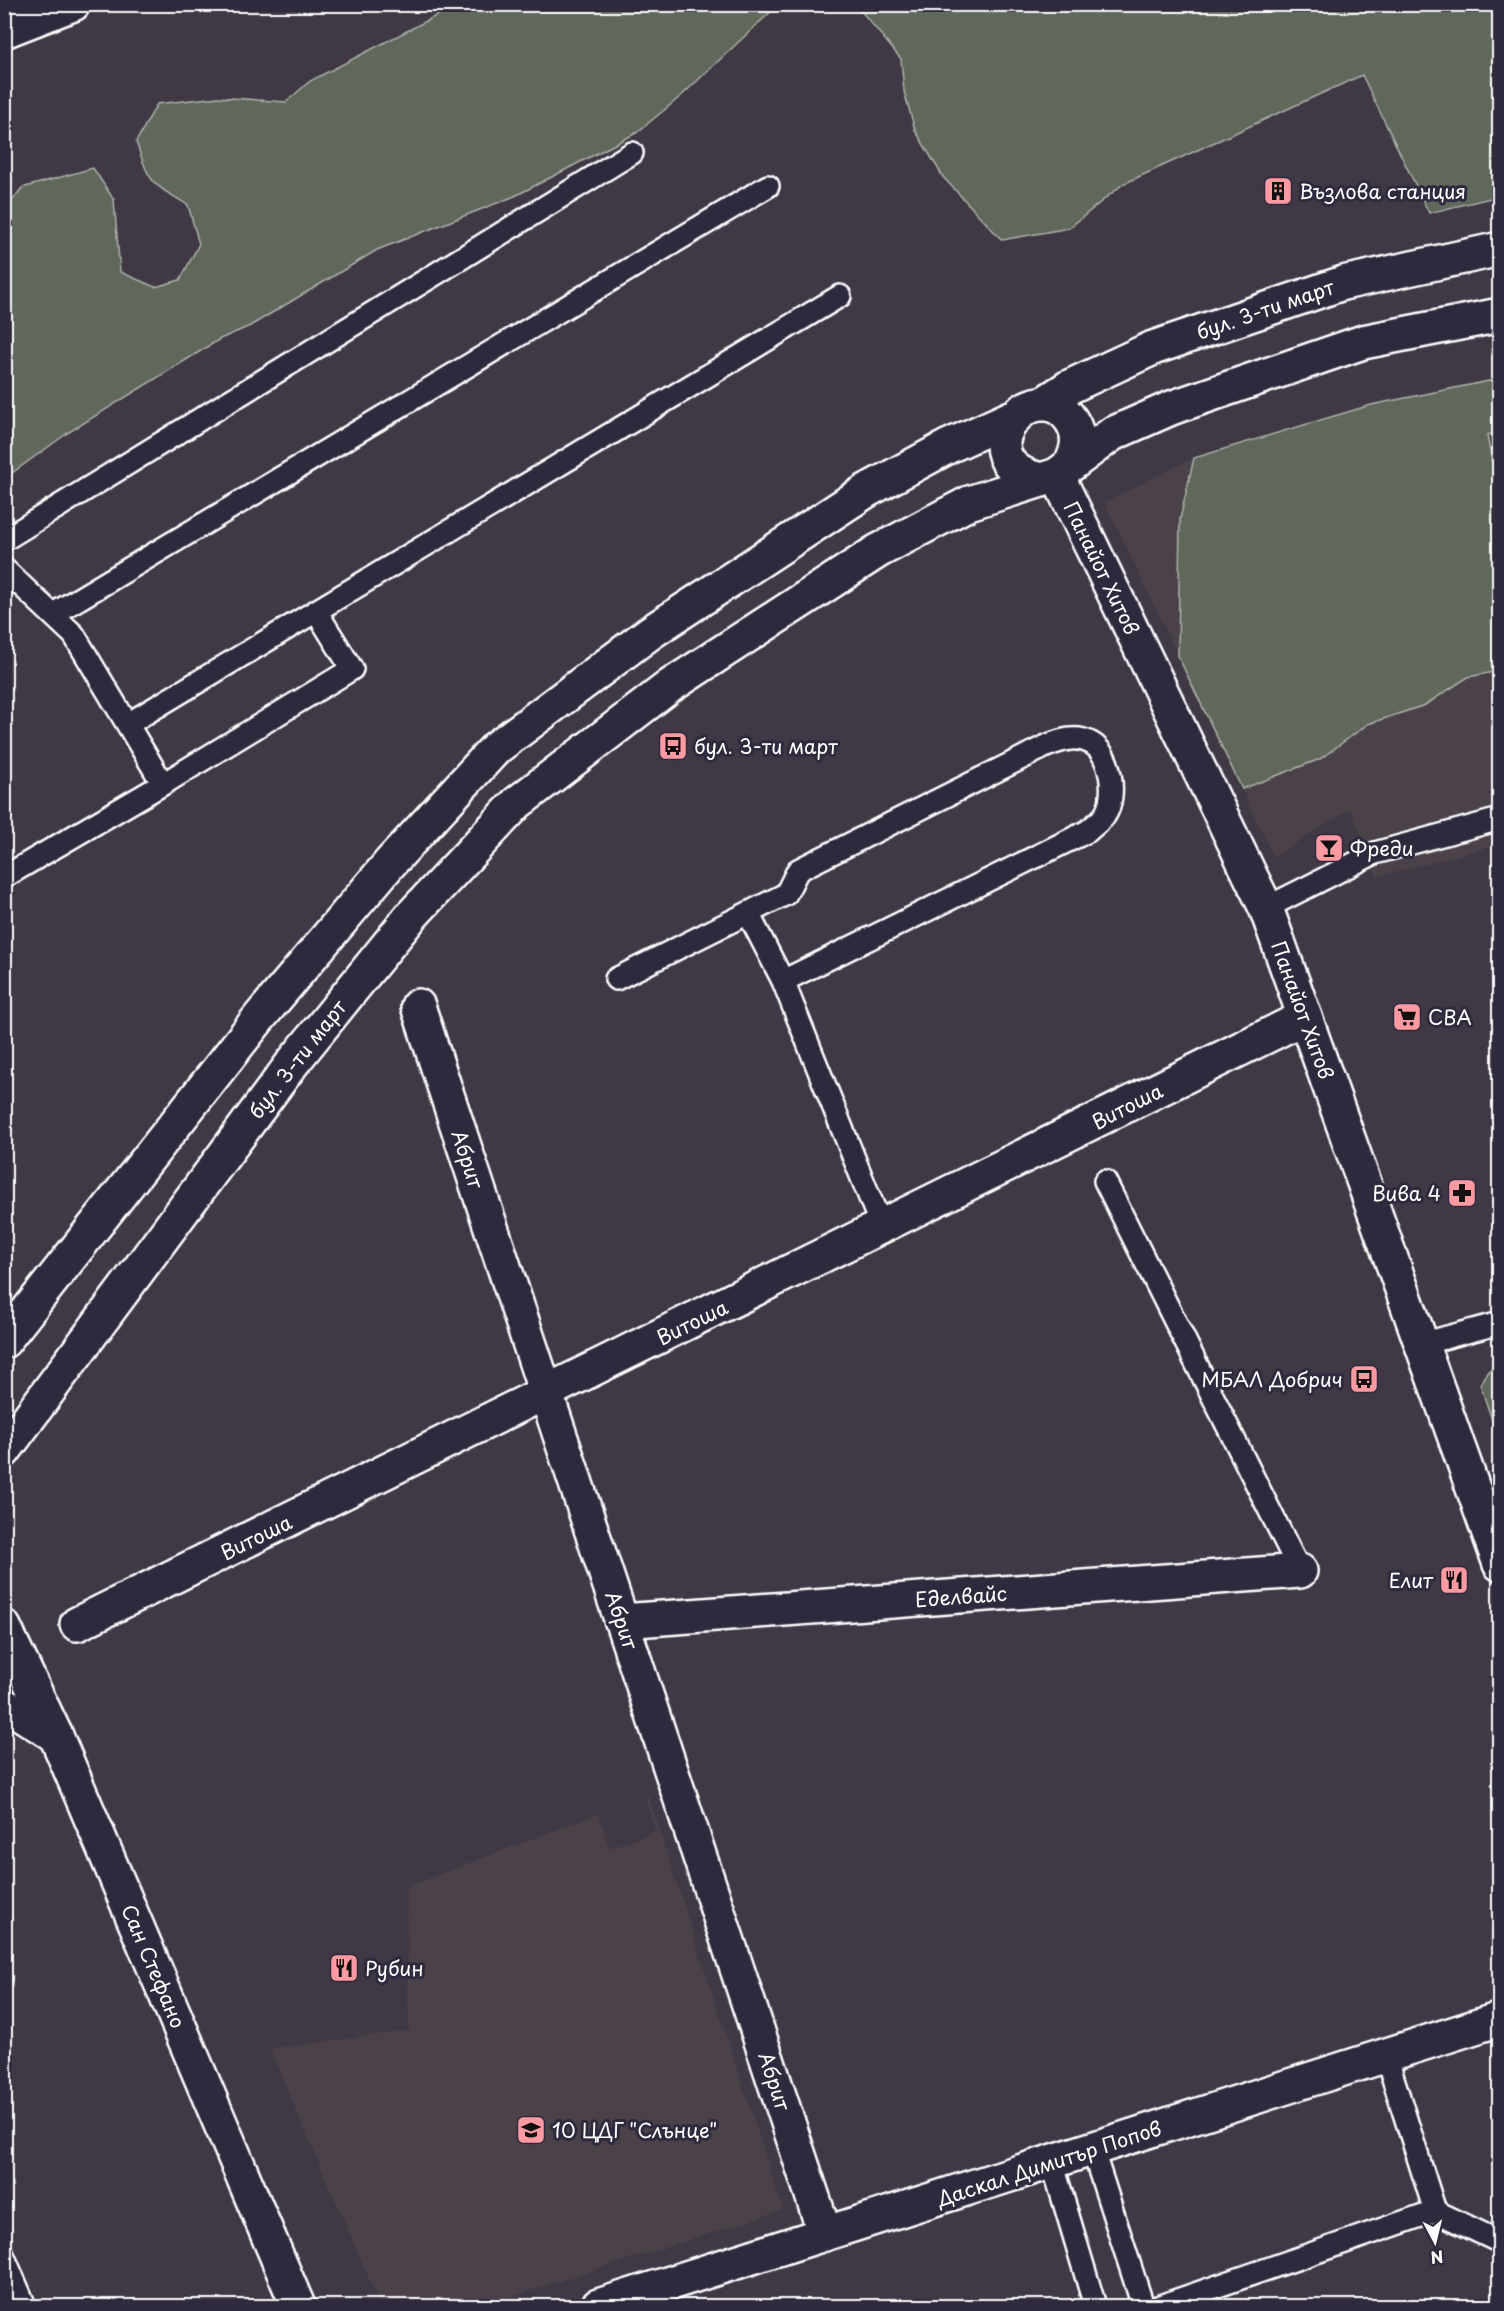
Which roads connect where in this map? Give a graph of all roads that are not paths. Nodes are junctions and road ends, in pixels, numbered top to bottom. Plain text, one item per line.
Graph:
1 (73, 4) edge
2 (4, 31) edge
3 (632, 153) dead end
4 (768, 186) dead end
5 (1500, 249) edge
6 (840, 296) dead end
7 (1500, 315) edge
8 (1043, 404) junction
9 (1013, 417) junction
10 (1056, 473) junction
11 (4, 540) edge
12 (4, 569) edge
13 (316, 611) junction
14 (55, 614) junction
15 (128, 724) junction
16 (163, 784) junction
17 (1500, 819) edge
18 (4, 877) edge
19 (1266, 908) junction
20 (748, 913) junction
21 (616, 979) dead end
22 (783, 981) junction
23 (418, 1006) dead end
24 (1305, 1017) junction
25 (1106, 1181) dead end
26 (882, 1228) junction
27 (1500, 1323) edge
28 (4, 1341) edge
29 (1421, 1344) junction
30 (544, 1395) junction
31 (4, 1451) edge
32 (1497, 1552) edge
33 (1300, 1571) joint
34 (622, 1621) junction
35 (77, 1624) dead end
36 (4, 1627) edge
37 (4, 1707) edge
38 (56, 1736) junction
39 (1500, 2019) edge
40 (1386, 2056) junction
41 (1092, 2148) junction
42 (1052, 2162) junction
43 (1435, 2211) junction
44 (825, 2234) junction
45 (1500, 2242) edge
46 (4, 2257) edge
47 (26, 2307) edge
48 (298, 2307) edge
49 (598, 2307) edge
50 (1095, 2307) edge
51 (1143, 2307) edge
52 (1160, 2307) edge

1 - 2 street
3 - 11 lane
4 - 14 lane
5 - 8 street, бул. 3-ти март
6 - 13 lane
7 - 10 street, бул. 3-ти март
8 - 9 street
8 - 10 street
9 - 10 street
9 - 28 street
10 - 19 street, Панайот Хитов
10 - 31 street, бул. 3-ти март
12 - 14 lane
13 - 15 lane
13 - 16 lane
14 - 15 lane
15 - 16 lane
16 - 18 lane
17 - 19 lane
19 - 24 street, Панайот Хитов
20 - 21 lane
20 - 22 lane
20 - 22 lane
22 - 26 lane
23 - 30 street, Абрит
24 - 26 street, Витоша
24 - 29 street, Панайот Хитов
25 - 33 lane
26 - 30 street, Витоша
27 - 29 lane
29 - 32 street, Панайот Хитов
30 - 34 street, Абрит
30 - 35 street, Витоша
33 - 34 street, Еделвайс
34 - 44 street, Абрит
36 - 38 street, Сан Стефано
37 - 38 street
38 - 48 street, Сан Стефано
39 - 40 street, Даскал Димитър Попов
40 - 41 street, Даскал Димитър Попов
40 - 43 lane
41 - 42 street, Даскал Димитър Попов
41 - 51 lane
42 - 44 street, Даскал Димитър Попов
42 - 50 lane
43 - 45 lane
43 - 52 lane
44 - 49 street, Даскал Димитър Попов
46 - 47 lane

